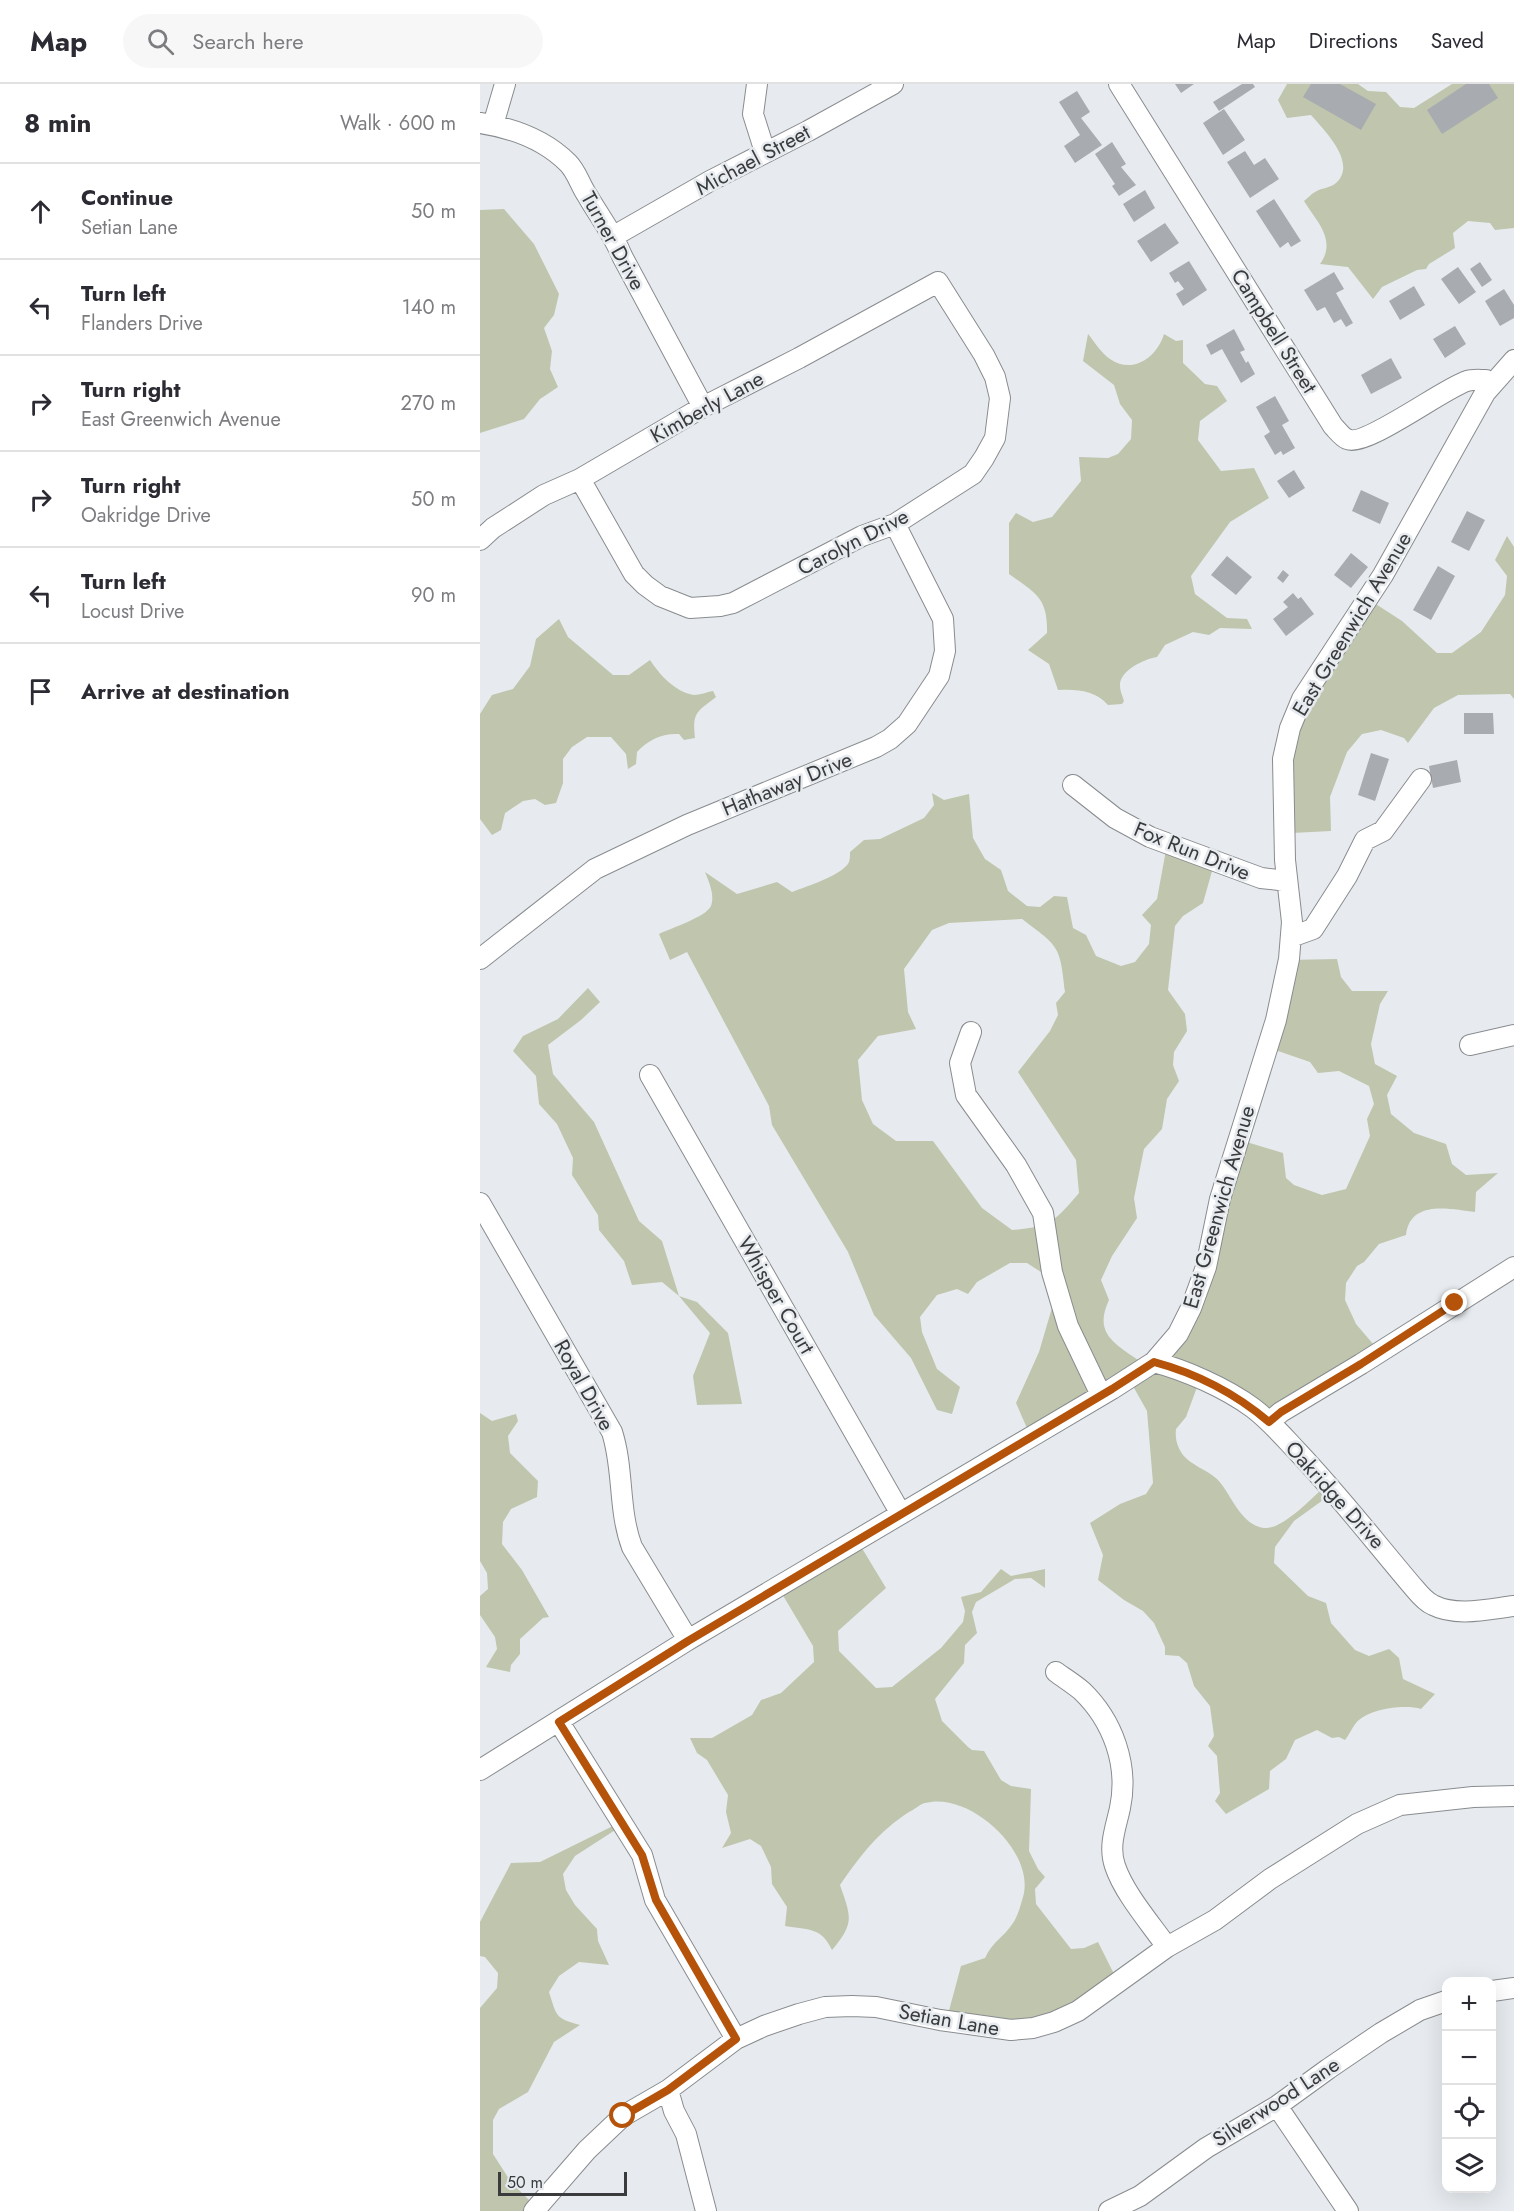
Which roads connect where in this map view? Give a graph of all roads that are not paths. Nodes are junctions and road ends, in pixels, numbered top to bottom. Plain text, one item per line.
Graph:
1 (505, 84) edge
2 (757, 84) edge
3 (893, 84) edge
4 (1119, 84) edge
5 (487, 124) edge
6 (765, 152) junction
7 (614, 236) junction
8 (938, 282) joint
9 (1514, 360) edge
10 (1491, 384) junction
11 (703, 407) junction
12 (580, 479) junction
13 (895, 524) junction
14 (480, 540) edge
15 (1421, 779) dead end
16 (1073, 785) dead end
17 (1287, 881) junction
18 (1291, 937) junction
19 (480, 959) edge
20 (971, 1032) dead end
21 (1514, 1035) edge
22 (1470, 1045) dead end
23 (650, 1075) dead end
24 (480, 1203) edge
25 (1514, 1267) edge
26 (1154, 1362) junction
27 (1101, 1395) junction
28 (1269, 1422) junction
29 (901, 1514) junction
30 (1514, 1606) edge
31 (688, 1641) junction
32 (1056, 1672) dead end
33 (559, 1722) junction
34 (480, 1770) edge
35 (1514, 1796) edge
36 (1167, 1947) junction
37 (1514, 1988) edge
38 (1496, 1990) edge
39 (1442, 2002) edge
40 (736, 2039) junction
41 (668, 2090) junction
42 (1277, 2106) junction
43 (534, 2211) edge
44 (706, 2211) edge
45 (1109, 2211) edge
46 (1348, 2211) edge

1 - 5 street
2 - 6 street
3 - 6 street, Michael Street
4 - 10 street, Campbell Street
5 - 7 street, Turner Drive
6 - 7 street, Michael Street
7 - 11 street, Turner Drive
8 - 11 street, Kimberly Lane
8 - 13 street, Carolyn Drive
9 - 10 street, East Greenwich Avenue
10 - 17 street, East Greenwich Avenue
11 - 12 street, Kimberly Lane
12 - 13 street, Carolyn Drive
12 - 14 street, Kimberly Lane
13 - 19 street, Hathaway Drive
15 - 18 street
16 - 17 street, Fox Run Drive
17 - 18 street, East Greenwich Avenue
18 - 26 street, East Greenwich Avenue
20 - 27 street
21 - 22 street
23 - 29 street, Whisper Court
24 - 31 street, Royal Drive
25 - 28 street
26 - 27 street, East Greenwich Avenue
26 - 28 street, Oakridge Drive
27 - 29 street, East Greenwich Avenue
28 - 30 street, Oakridge Drive
29 - 31 street, East Greenwich Avenue
31 - 33 street, East Greenwich Avenue
32 - 36 street
33 - 34 street, East Greenwich Avenue
33 - 40 street
35 - 36 street, Setian Lane
36 - 40 street, Setian Lane
37 - 38 street
39 - 42 street, Silverwood Lane
40 - 41 street, Setian Lane
41 - 43 street, Setian Lane
41 - 44 street
42 - 45 street, Silverwood Lane
42 - 46 street

